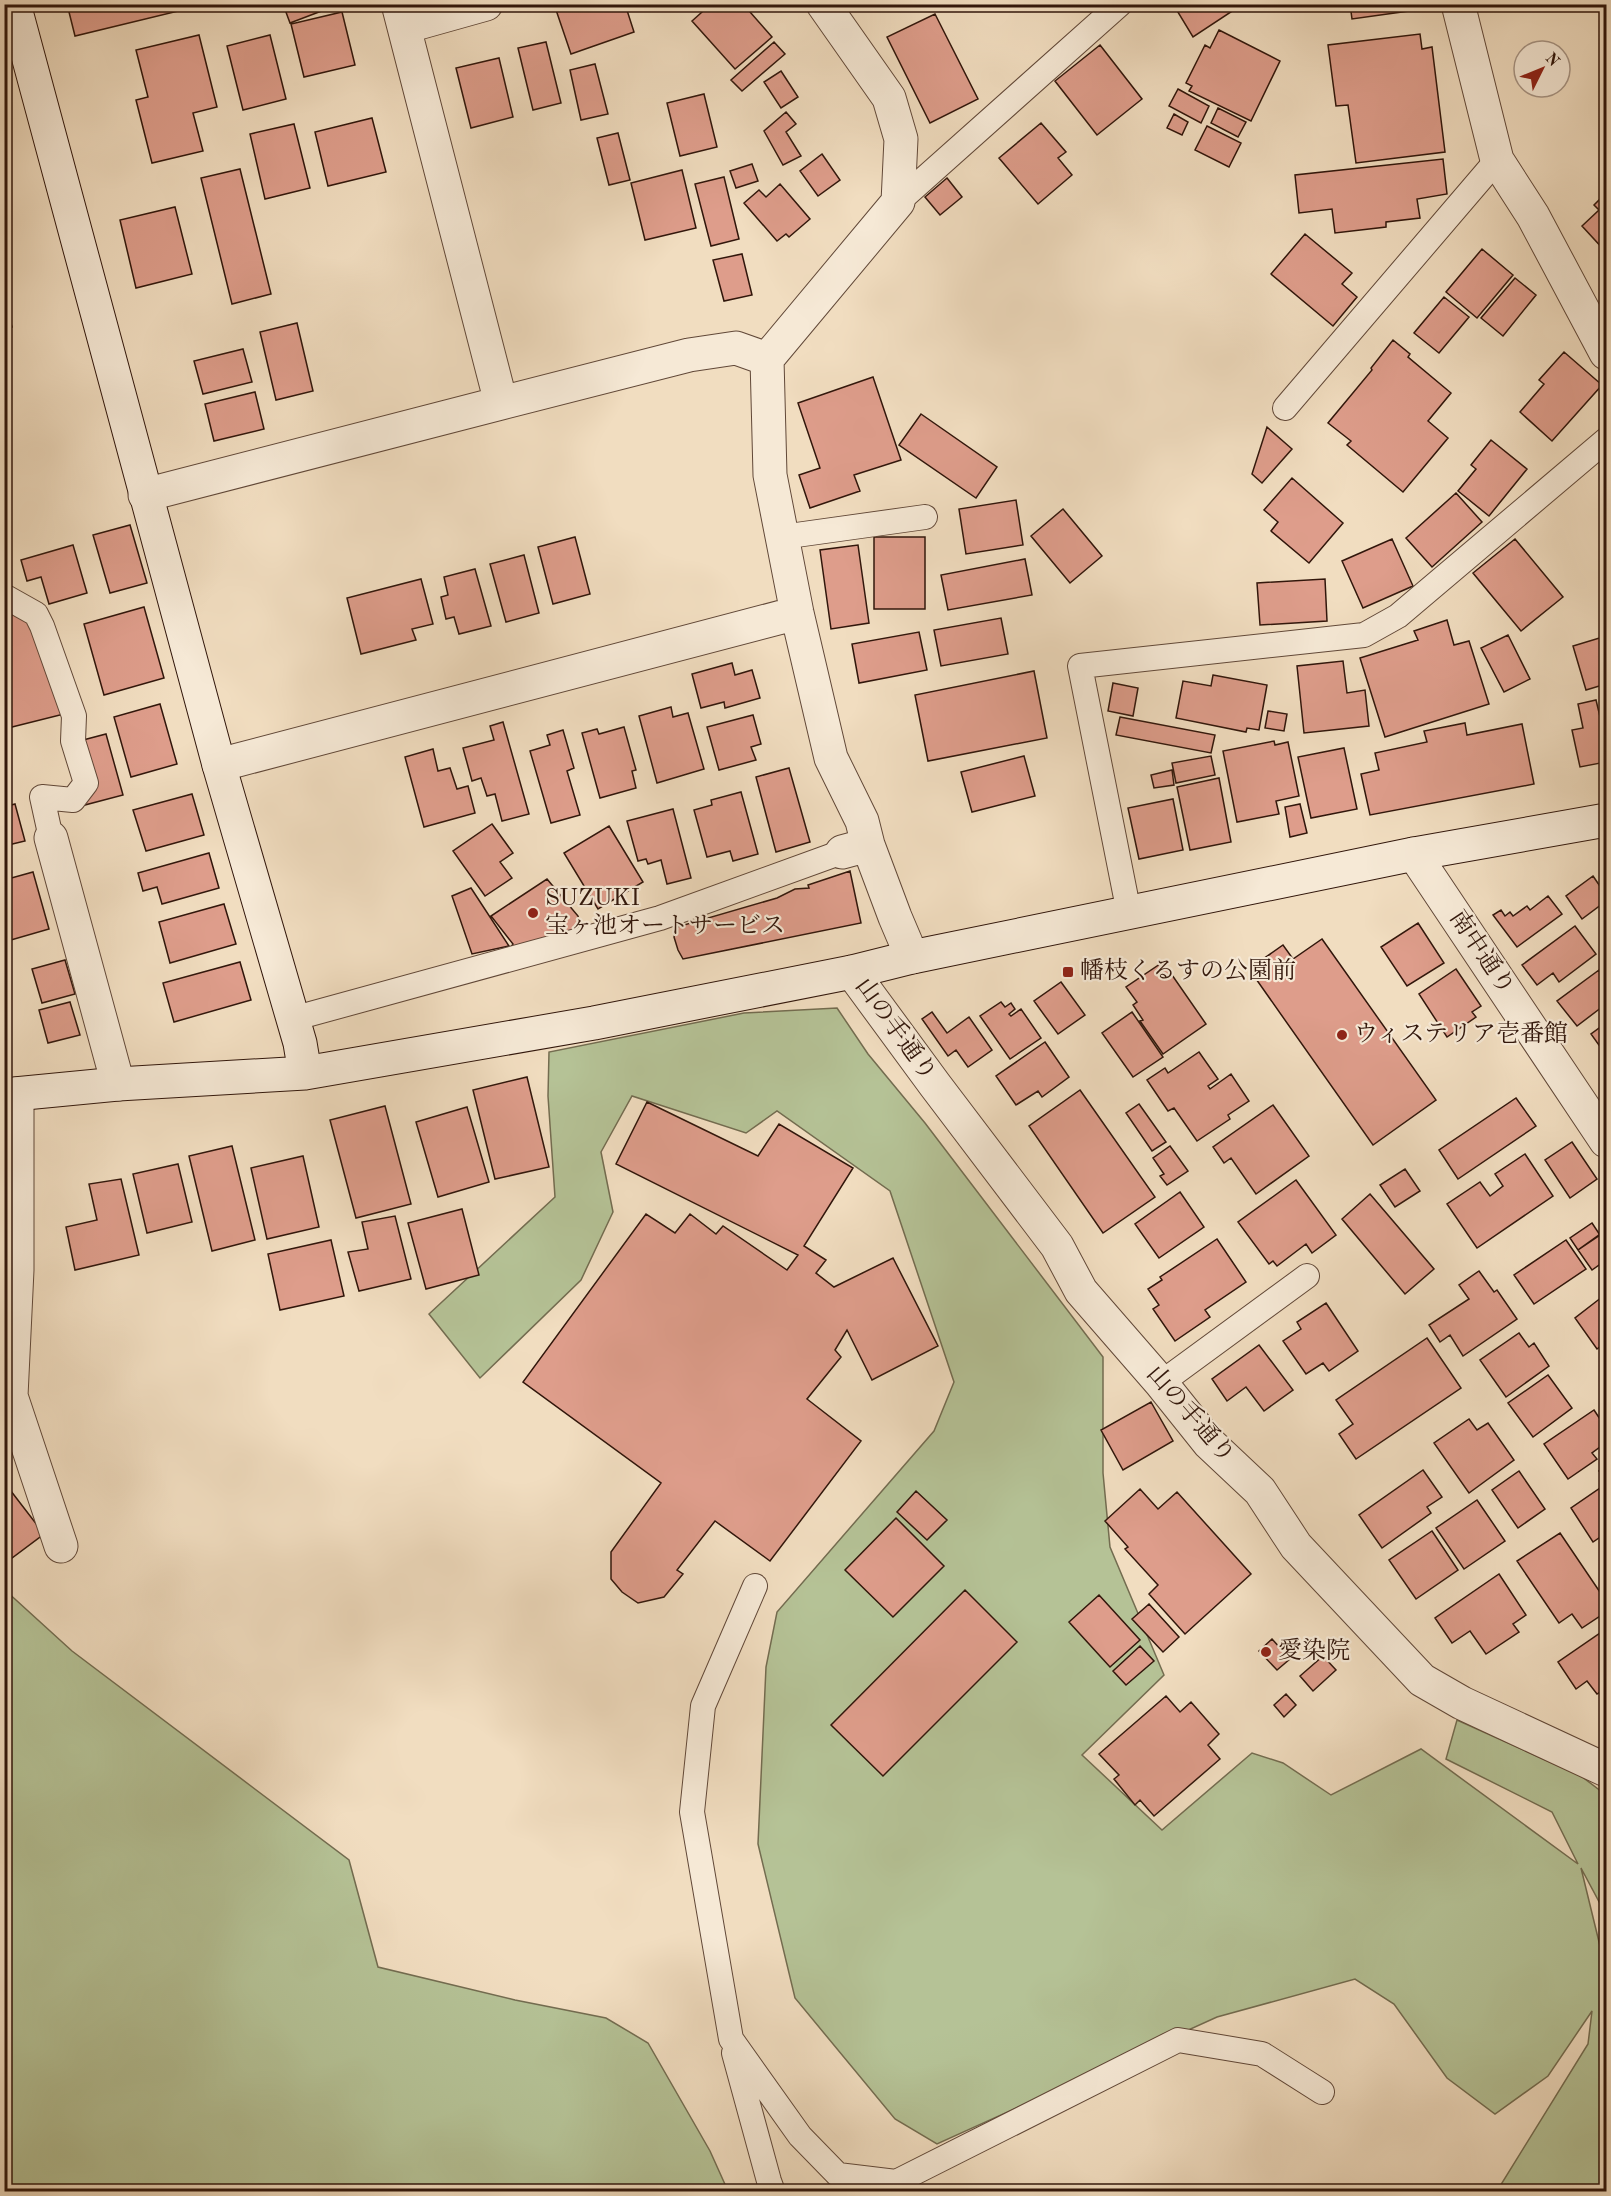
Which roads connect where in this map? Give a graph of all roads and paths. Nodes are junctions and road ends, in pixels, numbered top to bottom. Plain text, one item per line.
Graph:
1 (14, 4) edge
2 (486, 4) edge
3 (823, 4) edge
4 (1120, 4) edge
5 (1458, 4) edge
6 (401, 16) edge
7 (1497, 160) junction
8 (898, 202) junction
9 (1606, 353) edge
10 (767, 359) junction
11 (501, 403) junction
12 (1285, 408) dead end
13 (1606, 440) edge
14 (145, 495) junction
15 (925, 517) dead end
16 (782, 537) junction
17 (4, 596) edge
18 (797, 613) junction
19 (219, 765) junction
20 (1606, 820) edge
21 (51, 838) joint
22 (856, 848) junction
23 (1414, 854) junction
24 (1129, 912) junction
25 (912, 957) junction
26 (852, 972) junction
27 (292, 1019) junction
28 (305, 1073) junction
29 (118, 1084) junction
30 (11, 1094) edge
31 (1606, 1142) edge
32 (1307, 1276) dead end
33 (1161, 1383) junction
34 (61, 1546) dead end
35 (755, 1586) dead end
36 (1606, 1770) edge
37 (731, 2039) junction
38 (1322, 2092) dead end
39 (773, 2192) edge

1 - 14 street
2 - 6 street
3 - 8 street
4 - 8 lane
5 - 7 street
6 - 11 street
7 - 9 street
7 - 12 lane
8 - 10 street
10 - 11 street
10 - 16 street
11 - 14 street
13 - 24 lane
14 - 19 street
15 - 16 lane
16 - 18 street
17 - 21 lane
18 - 19 street
18 - 22 street
19 - 27 street
20 - 23 street
21 - 29 street
22 - 25 street
22 - 27 lane
23 - 24 street
23 - 31 street, 南中通り
24 - 25 street
25 - 26 street
26 - 28 street
26 - 33 street, 山の手通り
27 - 28 street
28 - 29 street
29 - 30 street
30 - 34 street
32 - 33 lane
33 - 36 street, 山の手通り
35 - 37 lane
37 - 38 lane
37 - 39 lane

